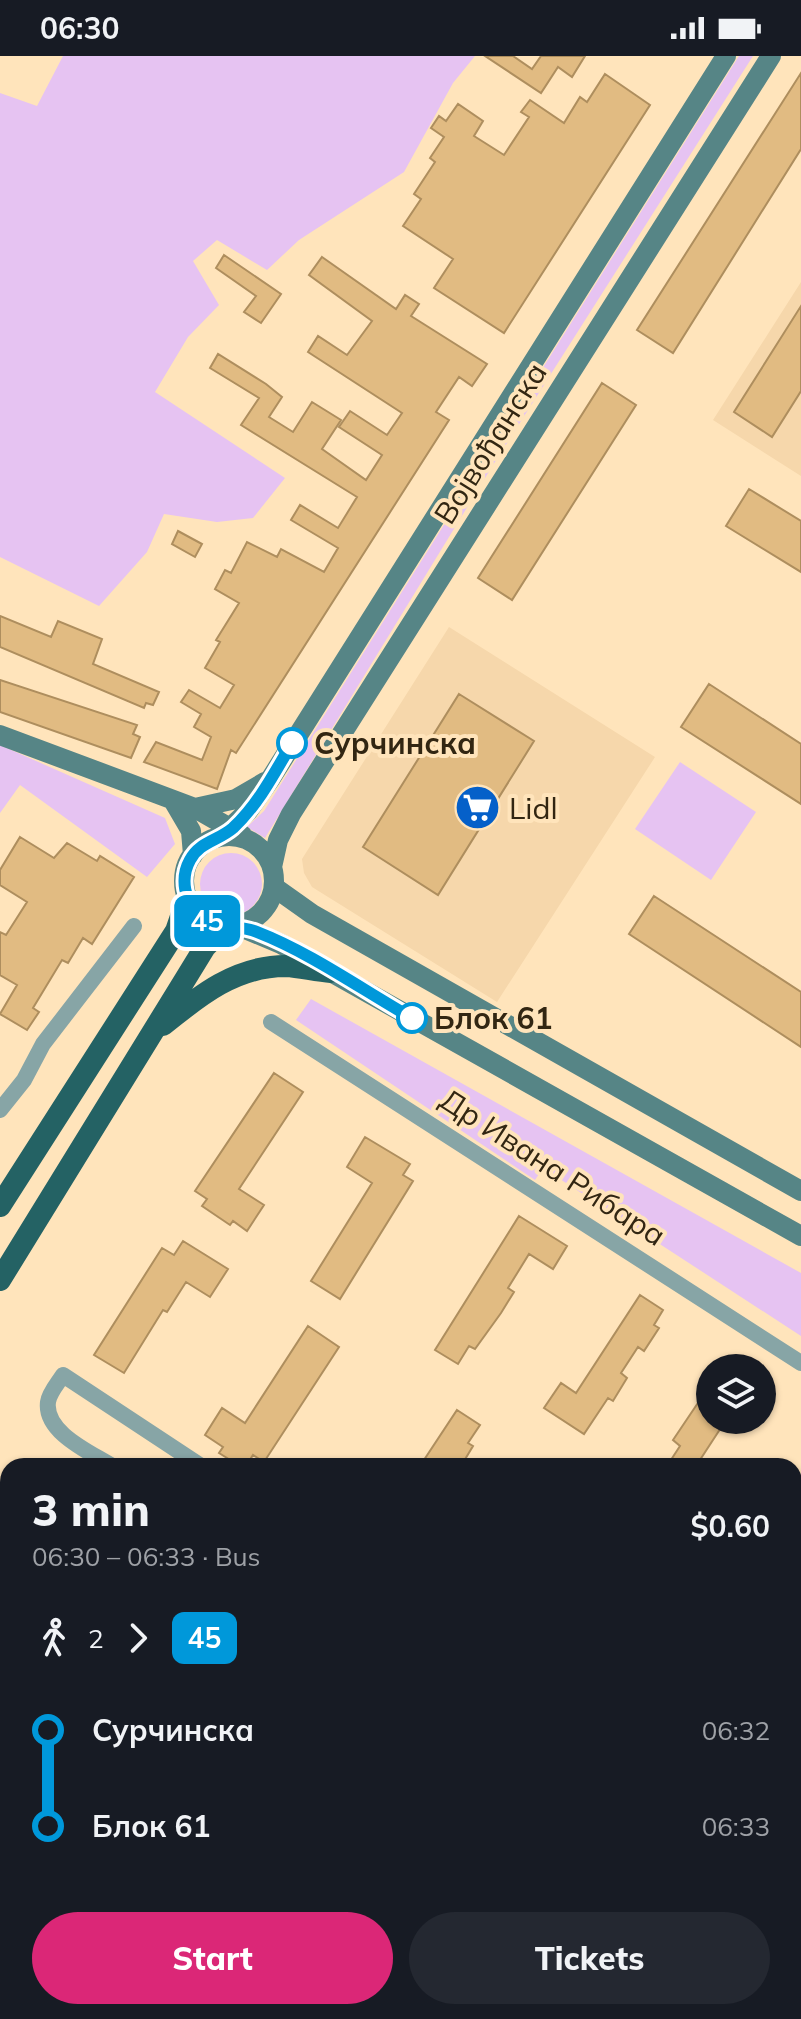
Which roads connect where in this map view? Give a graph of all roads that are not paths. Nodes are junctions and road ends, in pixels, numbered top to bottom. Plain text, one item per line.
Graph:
1 (726, 56) edge
2 (771, 56) edge
3 (0, 735) edge
4 (271, 778) junction
5 (174, 802) junction
6 (195, 808) junction
7 (226, 833) junction
8 (193, 855) junction
9 (273, 877) junction
10 (187, 899) junction
11 (134, 926) dead end
12 (232, 926) junction
13 (331, 972) junction
14 (271, 1022) dead end
15 (150, 1037) junction
16 (0, 1110) edge
17 (801, 1191) edge
18 (0, 1206) edge
19 (801, 1236) edge
20 (0, 1280) edge
21 (801, 1363) edge
22 (100, 1458) edge
23 (189, 1458) edge

1 - 4 main road, Војвођанска
2 - 9 main road, Војвођанска
3 - 5 main road
4 - 6 main road
4 - 7 main road, Војвођанска
5 - 6 main road
5 - 8 main road
6 - 7 main road
7 - 8 main road
7 - 9 main road
8 - 10 main road
9 - 12 main road
9 - 17 main road
10 - 12 main road
10 - 18 highway
11 - 16 street
12 - 13 main road, Др Ивана Рибара
12 - 15 highway
13 - 15 highway
13 - 19 main road, Др Ивана Рибара
14 - 21 street, Др Ивана Рибара
15 - 20 highway
22 - 23 street

